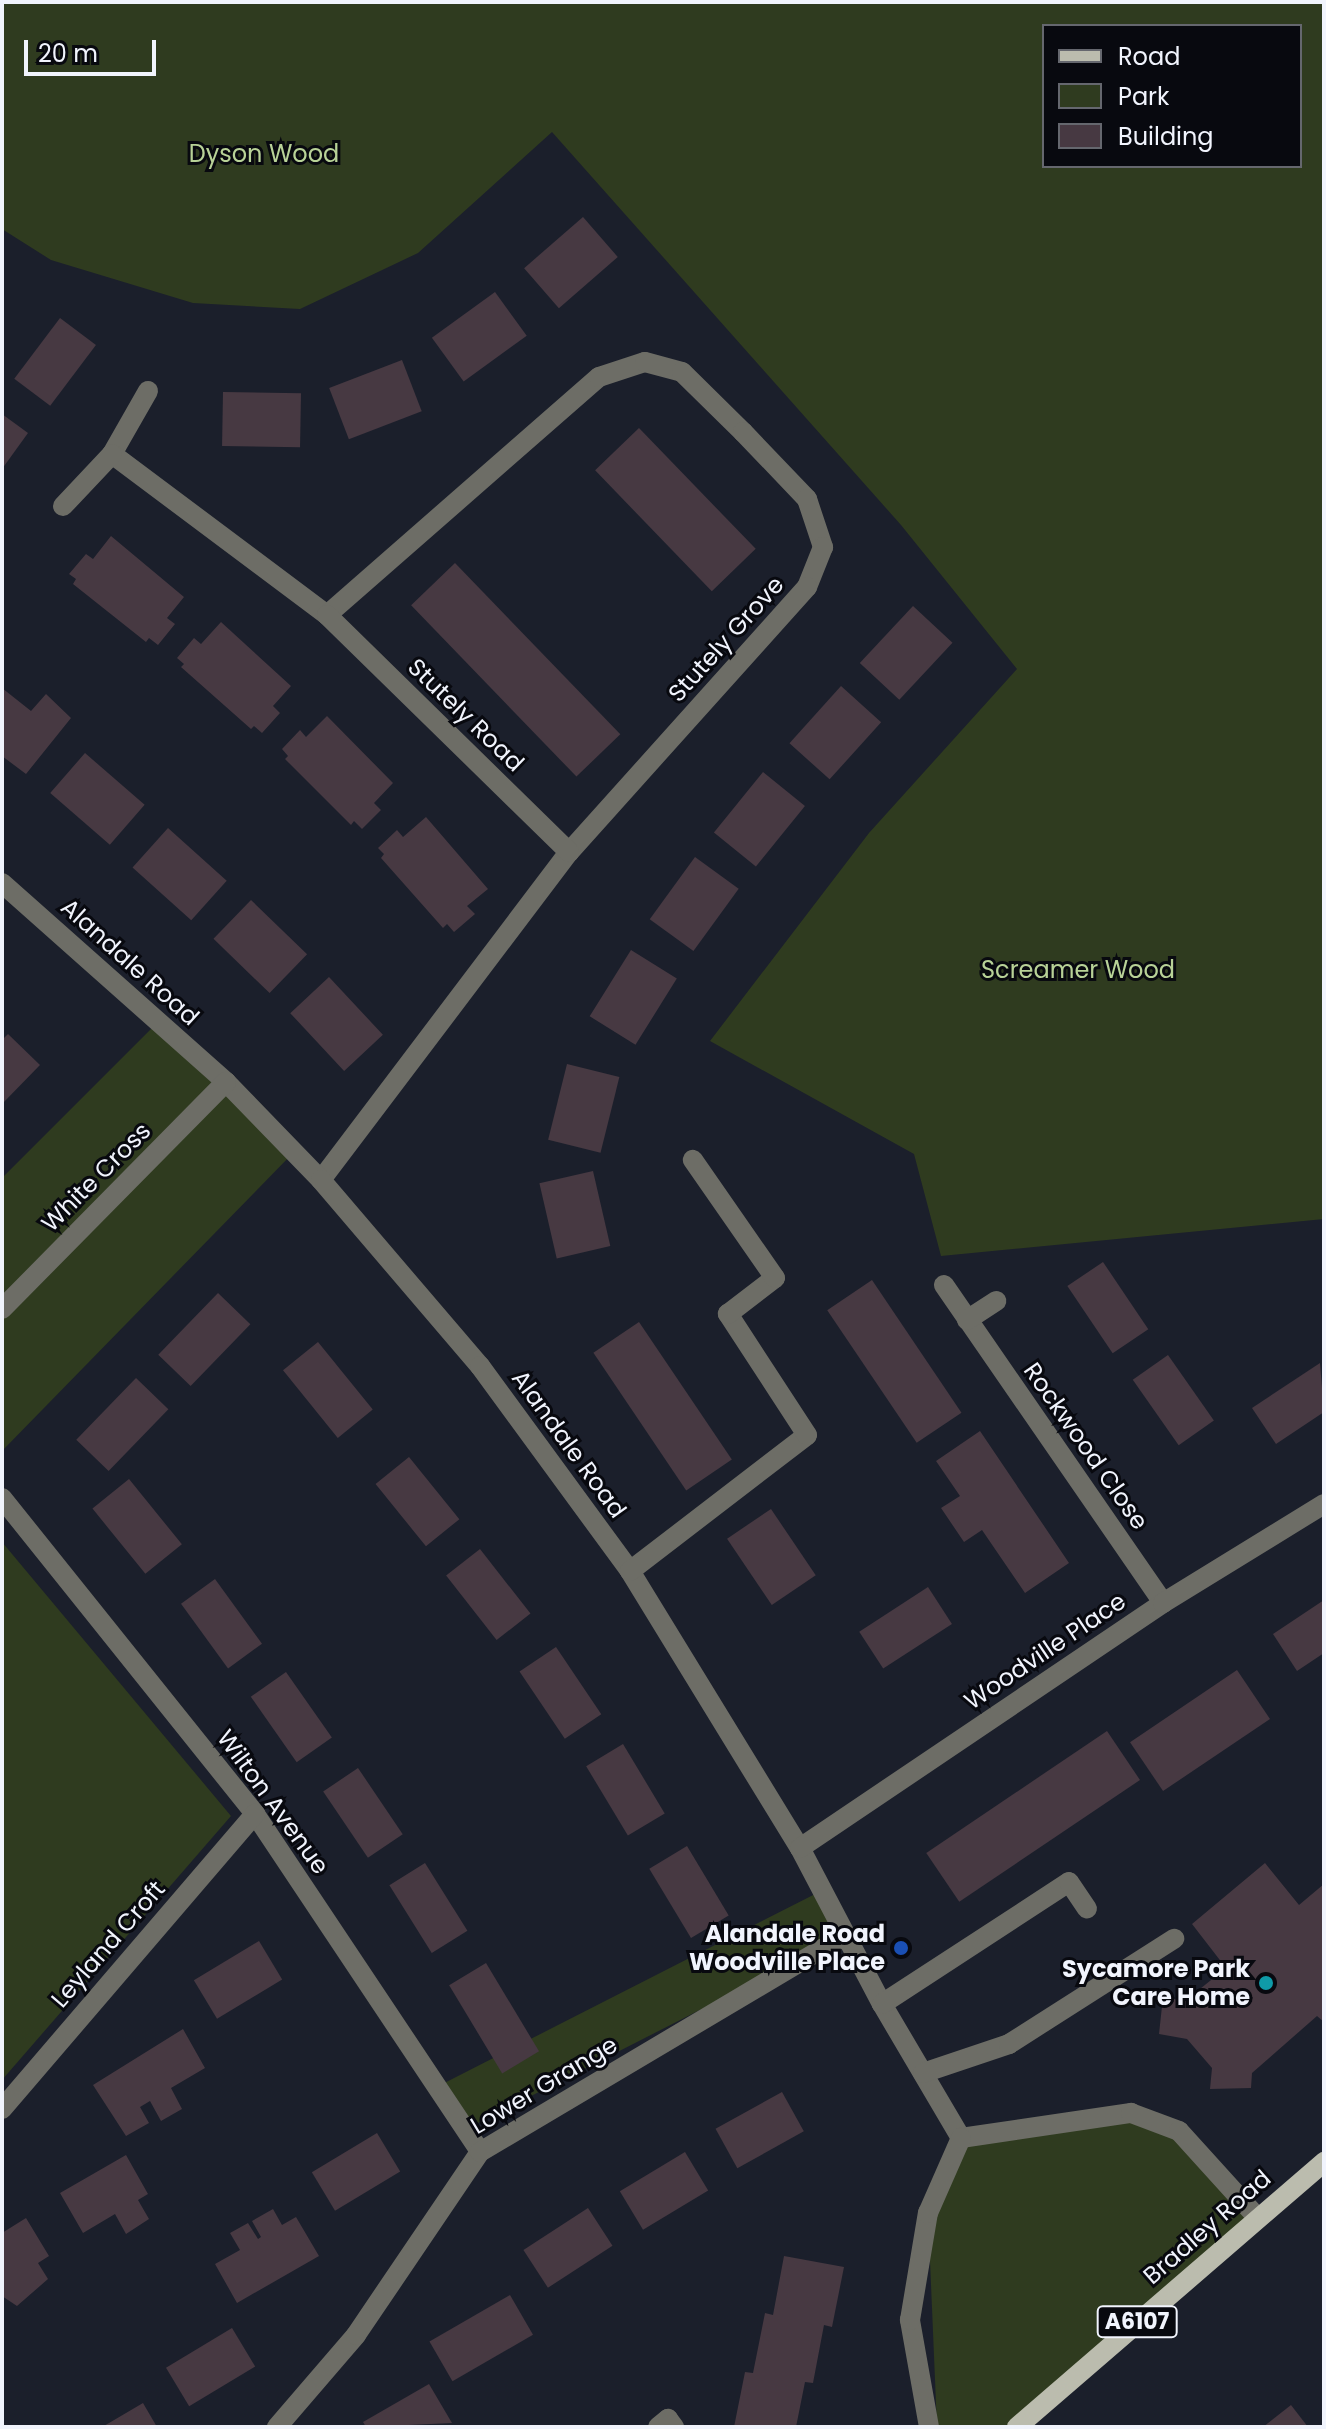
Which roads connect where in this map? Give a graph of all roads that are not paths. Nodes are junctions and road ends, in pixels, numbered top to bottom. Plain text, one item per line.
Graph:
1 (148, 391) dead end
2 (112, 454) junction
3 (63, 506) dead end
4 (327, 615) junction
5 (569, 852) junction
6 (2, 883) edge
7 (226, 1082) junction
8 (693, 1160) dead end
9 (321, 1180) junction
10 (944, 1285) dead end
11 (996, 1301) dead end
12 (2, 1309) edge
13 (967, 1320) junction
14 (2, 1498) edge
15 (1324, 1504) edge
16 (630, 1571) junction
17 (1163, 1603) junction
18 (255, 1814) junction
19 (800, 1848) junction
20 (1087, 1909) dead end
21 (846, 1935) junction
22 (1174, 1939) dead end
23 (882, 2004) junction
24 (923, 2073) junction
25 (2, 2109) edge
26 (961, 2138) junction
27 (480, 2152) junction
28 (1324, 2162) edge
29 (1257, 2217) junction
30 (277, 2427) edge
31 (658, 2427) edge
32 (674, 2427) edge
33 (929, 2427) edge
34 (1017, 2427) edge

1 - 2 street
2 - 3 street
2 - 4 street
4 - 5 street, Stutely Road
4 - 5 street, Stutely Grove
5 - 9 street, Stutely Grove
6 - 7 street, Alandale Road
7 - 9 street, Alandale Road
7 - 12 street, White Cross
8 - 16 street
9 - 16 street, Alandale Road
10 - 13 street, Rockwood Close
11 - 13 street
13 - 17 street, Rockwood Close
14 - 18 street, Wilton Avenue
15 - 17 street, Woodville Place
16 - 19 street, Alandale Road
17 - 19 street, Woodville Place
18 - 25 street, Leyland Croft
18 - 27 street, Wilton Avenue
19 - 21 street, Alandale Road
20 - 23 street
21 - 23 street, Alandale Road
21 - 27 street, Lower Grange
22 - 24 street
23 - 24 street, Alandale Road
24 - 26 street, Alandale Road
26 - 29 street
26 - 33 street
27 - 30 street, Lower Grange
28 - 29 main road, Bradley Road / A6107
29 - 34 main road, Bradley Road / A6107
31 - 32 street

